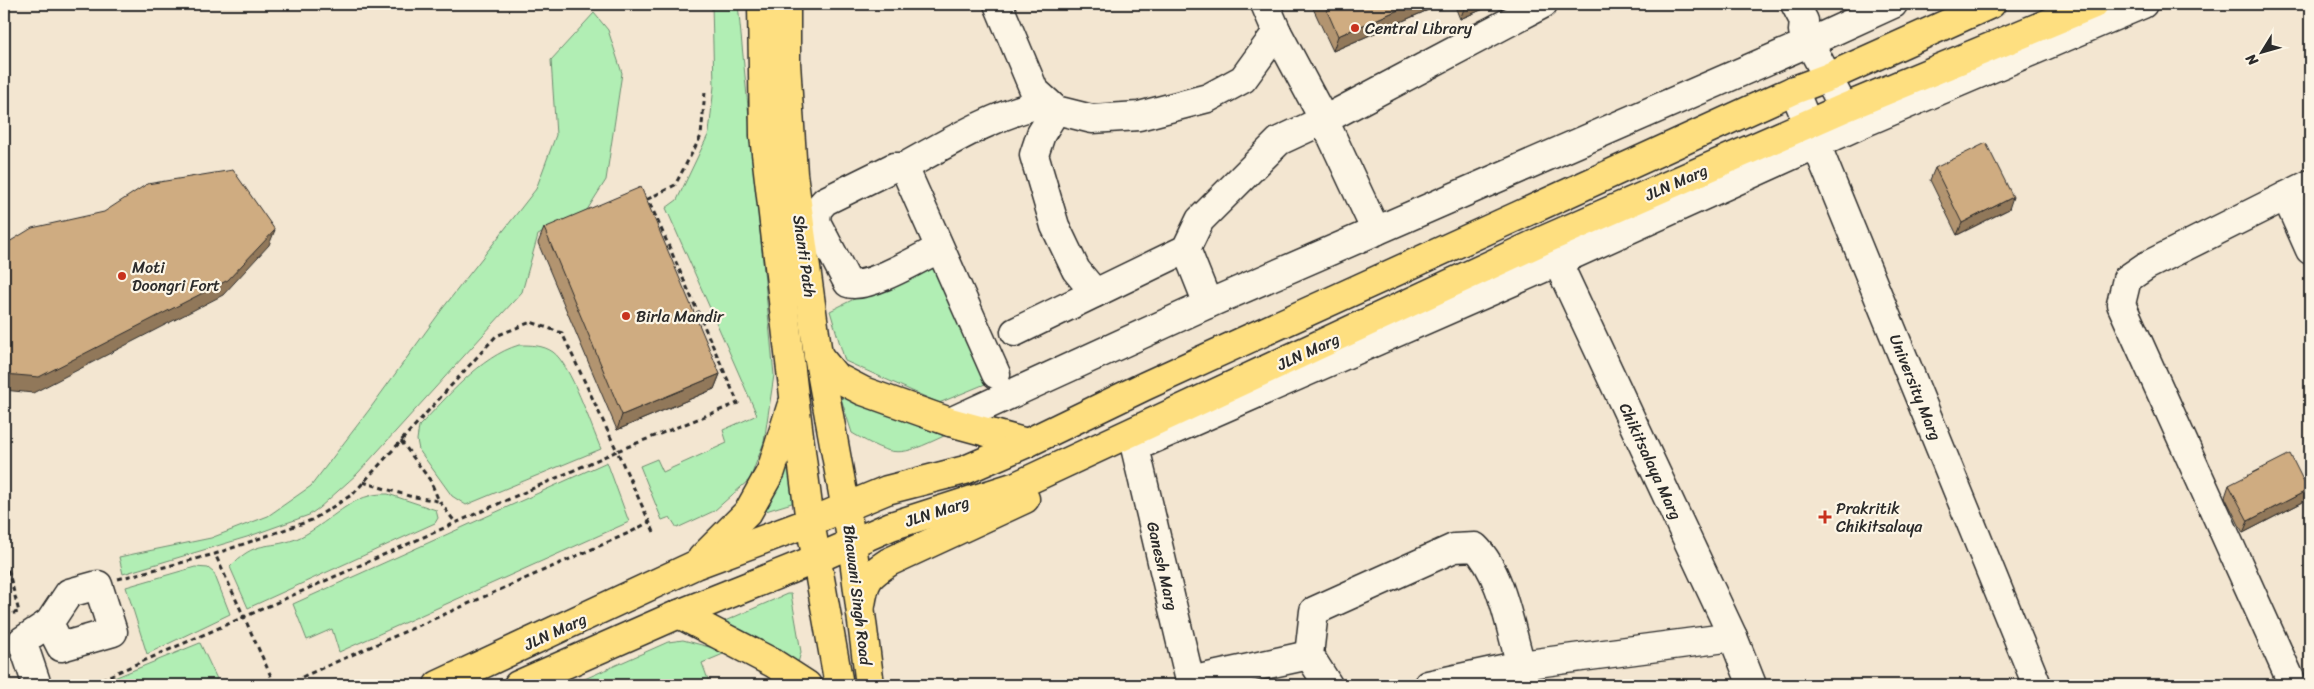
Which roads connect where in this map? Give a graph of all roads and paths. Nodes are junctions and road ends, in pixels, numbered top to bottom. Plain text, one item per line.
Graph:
1 (762, 4) edge
2 (786, 4) edge
3 (998, 4) edge
4 (1265, 4) edge
5 (1543, 4) edge
6 (1781, 4) edge
7 (1795, 4) edge
8 (1893, 4) edge
9 (1991, 4) edge
10 (2094, 4) edge
11 (2143, 4) edge
12 (1277, 32) junction
13 (1807, 37) junction
14 (1829, 77) junction
15 (1794, 90) junction
16 (705, 92) dead end
17 (1052, 106) junction
18 (1844, 108) junction
19 (1324, 120) junction
20 (1813, 134) junction
21 (904, 167) junction
22 (2298, 190) edge
23 (1376, 231) junction
24 (940, 248) junction
25 (1186, 249) junction
26 (1552, 250) junction
27 (2310, 250) edge
28 (1095, 293) junction
29 (1208, 304) junction
30 (1015, 332) dead end
31 (818, 355) junction
32 (996, 374) dead end
33 (794, 396) junction
34 (950, 422) junction
35 (1136, 439) junction
36 (401, 442) junction
37 (1027, 444) junction
38 (617, 451) junction
39 (363, 482) junction
40 (439, 501) junction
41 (846, 505) junction
42 (454, 522) junction
43 (649, 522) junction
44 (810, 522) junction
45 (654, 532) dead end
46 (852, 543) junction
47 (215, 554) junction
48 (816, 560) junction
49 (696, 564) junction
50 (8, 569) dead end
51 (98, 585) junction
52 (679, 614) junction
53 (4, 615) edge
54 (860, 616) junction
55 (244, 617) junction
56 (50, 623) junction
57 (1733, 637) junction
58 (1309, 655) junction
59 (1521, 665) junction
60 (302, 677) dead end
61 (556, 677) edge
62 (93, 683) dead end
63 (1190, 683) edge
64 (37, 685) edge
65 (275, 685) edge
66 (438, 685) edge
67 (518, 685) edge
68 (807, 685) edge
69 (838, 685) edge
70 (870, 685) edge
71 (1328, 685) edge
72 (1428, 685) edge
73 (1752, 685) edge
74 (2037, 685) edge
75 (2293, 685) edge

1 - 33 main road, Bhawani Singh Road
2 - 31 main road, Shanti Path
3 - 17 street
4 - 12 street
5 - 19 street
6 - 13 street
7 - 13 street
8 - 13 street
9 - 14 main road, JLN Marg
10 - 18 main road, JLN Marg
11 - 20 street
12 - 17 street
12 - 19 street
13 - 14 street
13 - 23 street
14 - 15 main road, JLN Marg
14 - 18 street
15 - 20 street, University Marg
15 - 37 main road, JLN Marg
16 - 38 path
17 - 21 street
17 - 28 street
18 - 20 main road, JLN Marg
19 - 23 street
19 - 25 street
20 - 26 main road, JLN Marg
20 - 74 street, University Marg
21 - 24 street
21 - 24 street
22 - 27 street
22 - 75 street
23 - 29 street
24 - 32 street
25 - 28 street
25 - 29 street
26 - 35 main road, JLN Marg
26 - 57 street, Chikitsalaya Marg
28 - 30 street
29 - 34 street
31 - 34 main road
31 - 41 main road, Shanti Path
33 - 44 main road, Bhawani Singh Road
33 - 49 main road
34 - 37 main road
35 - 46 main road, JLN Marg
35 - 54 main road
35 - 63 street, Ganesh Marg
36 - 38 path
36 - 39 path
36 - 40 path
37 - 41 main road, JLN Marg
38 - 42 path
38 - 43 path
39 - 40 path
39 - 47 path
40 - 42 path
41 - 44 main road, JLN Marg
41 - 46 main road, Bhawani Singh Road
42 - 55 path
43 - 45 path
43 - 60 path
44 - 48 main road, Bhawani Singh Road
44 - 49 main road, JLN Marg
46 - 48 main road, JLN Marg
46 - 54 main road, Bhawani Singh Road
47 - 51 path
47 - 55 path
48 - 52 main road, JLN Marg
48 - 69 main road, Bhawani Singh Road
49 - 66 main road, JLN Marg
50 - 53 path
51 - 56 street
51 - 56 street
52 - 61 main road, JLN Marg
52 - 68 main road
54 - 70 main road, Bhawani Singh Road
55 - 62 path
55 - 65 path
56 - 64 street
57 - 59 street
57 - 73 street, Chikitsalaya Marg
58 - 59 street
58 - 63 street
58 - 71 street
59 - 72 street
61 - 67 main road, JLN Marg

